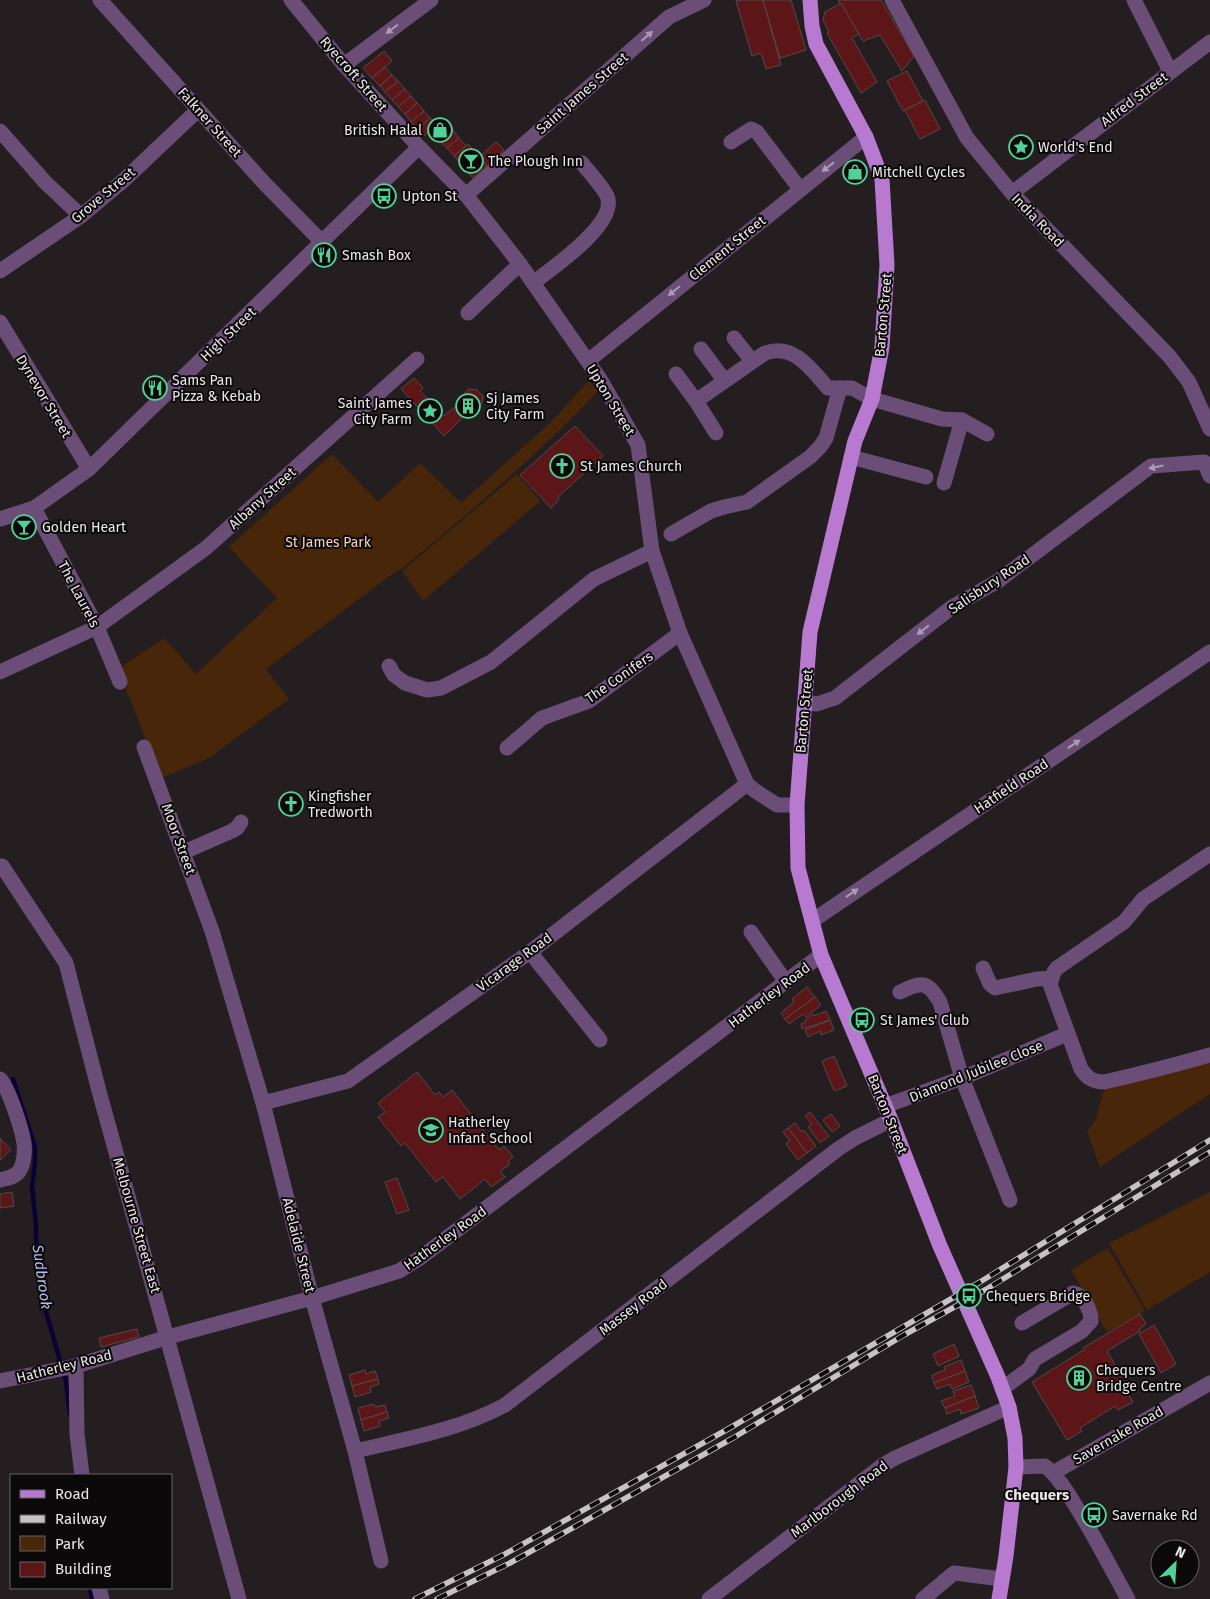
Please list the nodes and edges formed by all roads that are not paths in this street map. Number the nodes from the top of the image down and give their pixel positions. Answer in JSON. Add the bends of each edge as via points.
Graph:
{"nodes":[{"id":1,"x":100,"y":0,"type":"edge"},
{"id":2,"x":291,"y":0,"type":"edge"},
{"id":3,"x":431,"y":0,"type":"edge"},
{"id":4,"x":704,"y":0,"type":"edge"},
{"id":5,"x":810,"y":0,"type":"edge"},
{"id":6,"x":892,"y":0,"type":"edge"},
{"id":7,"x":1134,"y":0,"type":"edge"},
{"id":8,"x":1209,"y":44,"type":"edge"},
{"id":9,"x":344,"y":65,"type":"junction"},
{"id":10,"x":1170,"y":71,"type":"junction"},
{"id":11,"x":198,"y":110,"type":"junction"},
{"id":12,"x":0,"y":131,"type":"edge"},
{"id":13,"x":866,"y":137,"type":"junction"},
{"id":14,"x":731,"y":142,"type":"dead end"},
{"id":15,"x":419,"y":147,"type":"junction"},
{"id":16,"x":582,"y":163,"type":"dead end"},
{"id":17,"x":800,"y":188,"type":"junction"},
{"id":18,"x":1012,"y":193,"type":"junction"},
{"id":19,"x":466,"y":195,"type":"junction"},
{"id":20,"x":81,"y":216,"type":"junction"},
{"id":21,"x":322,"y":242,"type":"junction"},
{"id":22,"x":520,"y":264,"type":"junction"},
{"id":23,"x":0,"y":271,"type":"edge"},
{"id":24,"x":533,"y":283,"type":"junction"},
{"id":25,"x":468,"y":313,"type":"dead end"},
{"id":26,"x":0,"y":322,"type":"edge"},
{"id":27,"x":734,"y":338,"type":"dead end"},
{"id":28,"x":701,"y":348,"type":"dead end"},
{"id":29,"x":418,"y":359,"type":"dead end"},
{"id":30,"x":588,"y":360,"type":"junction"},
{"id":31,"x":752,"y":362,"type":"junction"},
{"id":32,"x":676,"y":374,"type":"dead end"},
{"id":33,"x":724,"y":380,"type":"junction"},
{"id":34,"x":840,"y":388,"type":"junction"},
{"id":35,"x":872,"y":399,"type":"junction"},
{"id":36,"x":696,"y":400,"type":"junction"},
{"id":37,"x":962,"y":420,"type":"junction"},
{"id":38,"x":1209,"y":424,"type":"edge"},
{"id":39,"x":716,"y":433,"type":"dead end"},
{"id":40,"x":987,"y":434,"type":"dead end"},
{"id":41,"x":851,"y":457,"type":"junction"},
{"id":42,"x":89,"y":469,"type":"junction"},
{"id":43,"x":1207,"y":469,"type":"edge"},
{"id":44,"x":926,"y":477,"type":"dead end"},
{"id":45,"x":944,"y":483,"type":"dead end"},
{"id":46,"x":34,"y":508,"type":"junction"},
{"id":47,"x":0,"y":519,"type":"edge"},
{"id":48,"x":671,"y":534,"type":"dead end"},
{"id":49,"x":652,"y":551,"type":"junction"},
{"id":50,"x":97,"y":627,"type":"junction"},
{"id":51,"x":680,"y":633,"type":"junction"},
{"id":52,"x":1210,"y":652,"type":"edge"},
{"id":53,"x":388,"y":666,"type":"dead end"},
{"id":54,"x":0,"y":672,"type":"edge"},
{"id":55,"x":120,"y":682,"type":"dead end"},
{"id":56,"x":804,"y":702,"type":"junction"},
{"id":57,"x":144,"y":747,"type":"dead end"},
{"id":58,"x":507,"y":748,"type":"dead end"},
{"id":59,"x":747,"y":784,"type":"junction"},
{"id":60,"x":797,"y":805,"type":"junction"},
{"id":61,"x":241,"y":822,"type":"dead end"},
{"id":62,"x":184,"y":852,"type":"junction"},
{"id":63,"x":1210,"y":854,"type":"edge"},
{"id":64,"x":2,"y":866,"type":"dead end"},
{"id":65,"x":812,"y":920,"type":"junction"},
{"id":66,"x":212,"y":931,"type":"joint"},
{"id":67,"x":751,"y":932,"type":"dead end"},
{"id":68,"x":530,"y":952,"type":"junction"},
{"id":69,"x":821,"y":955,"type":"junction"},
{"id":70,"x":983,"y":968,"type":"dead end"},
{"id":71,"x":1052,"y":978,"type":"junction"},
{"id":72,"x":786,"y":982,"type":"junction"},
{"id":73,"x":900,"y":992,"type":"dead end"},
{"id":74,"x":1067,"y":1034,"type":"junction"},
{"id":75,"x":600,"y":1040,"type":"dead end"},
{"id":76,"x":1210,"y":1055,"type":"edge"},
{"id":77,"x":962,"y":1078,"type":"junction"},
{"id":78,"x":0,"y":1079,"type":"edge"},
{"id":79,"x":263,"y":1103,"type":"junction"},
{"id":80,"x":884,"y":1106,"type":"junction"},
{"id":81,"x":891,"y":1120,"type":"junction"},
{"id":82,"x":0,"y":1180,"type":"edge"},
{"id":83,"x":1010,"y":1200,"type":"dead end"},
{"id":84,"x":312,"y":1298,"type":"junction"},
{"id":85,"x":1022,"y":1323,"type":"dead end"},
{"id":86,"x":168,"y":1337,"type":"junction"},
{"id":87,"x":75,"y":1366,"type":"junction"},
{"id":88,"x":0,"y":1381,"type":"edge"},
{"id":89,"x":1210,"y":1383,"type":"edge"},
{"id":90,"x":1002,"y":1389,"type":"junction"},
{"id":91,"x":1009,"y":1407,"type":"junction"},
{"id":92,"x":355,"y":1452,"type":"junction"},
{"id":93,"x":1016,"y":1467,"type":"junction"},
{"id":94,"x":1053,"y":1473,"type":"junction"},
{"id":95,"x":82,"y":1474,"type":"edge"},
{"id":96,"x":381,"y":1561,"type":"dead end"},
{"id":97,"x":1002,"y":1580,"type":"junction"},
{"id":98,"x":239,"y":1599,"type":"edge"},
{"id":99,"x":709,"y":1599,"type":"edge"},
{"id":100,"x":923,"y":1599,"type":"edge"},
{"id":101,"x":999,"y":1599,"type":"edge"},
{"id":102,"x":1128,"y":1599,"type":"edge"}],
"edges":[{"from":1,"to":11,"type":"street","name":"Falkner Street"},
{"from":2,"to":9,"type":"street","name":"Ryecroft Street"},
{"from":3,"to":9,"type":"street","one_way":true},
{"from":19,"to":4,"type":"street","name":"Saint James Street","one_way":true,"via":[[669,17]]},
{"from":5,"to":13,"type":"main road","name":"Barton Street","via":[[816,44]]},
{"from":6,"to":18,"type":"street","name":"India Road","via":[[967,138]]},
{"from":7,"to":10,"type":"street"},
{"from":8,"to":10,"type":"street","name":"Alfred Street"},
{"from":9,"to":15,"type":"street","name":"Ryecroft Street"},
{"from":10,"to":18,"type":"street","name":"Alfred Street"},
{"from":11,"to":20,"type":"street","name":"Grove Street"},
{"from":11,"to":21,"type":"street","name":"Falkner Street"},
{"from":12,"to":20,"type":"street","via":[[45,182]]},
{"from":13,"to":17,"type":"street","name":"Clement Street","one_way":true},
{"from":13,"to":35,"type":"main road","name":"Barton Street","via":[[882,179],[887,265],[882,347]]},
{"from":14,"to":17,"type":"street","via":[[750,129],[757,132]]},
{"from":15,"to":19,"type":"street","name":"Upton Street"},
{"from":15,"to":21,"type":"street","name":"High Street"},
{"from":16,"to":24,"type":"street","via":[[607,196],[606,214],[583,243]]},
{"from":17,"to":30,"type":"street","name":"Clement Street","one_way":true},
{"from":18,"to":38,"type":"street","name":"India Road","via":[[1170,357],[1189,382]]},
{"from":19,"to":22,"type":"street","name":"Upton Street"},
{"from":20,"to":23,"type":"street","name":"Grove Street"},
{"from":21,"to":42,"type":"street","name":"High Street"},
{"from":22,"to":24,"type":"street","name":"Upton Street"},
{"from":22,"to":25,"type":"street"},
{"from":24,"to":30,"type":"street","name":"Upton Street"},
{"from":26,"to":42,"type":"street","name":"Dynevor Street"},
{"from":27,"to":31,"type":"street"},
{"from":28,"to":33,"type":"street"},
{"from":29,"to":50,"type":"street","name":"Albany Street","via":[[206,548]]},
{"from":30,"to":49,"type":"street","name":"Upton Street","via":[[638,445]]},
{"from":31,"to":33,"type":"street"},
{"from":31,"to":34,"type":"street","via":[[765,353],[782,351],[803,361],[828,388]]},
{"from":32,"to":36,"type":"street"},
{"from":33,"to":36,"type":"street"},
{"from":34,"to":35,"type":"street","via":[[852,388]]},
{"from":34,"to":48,"type":"street","via":[[826,438],[810,457],[748,502],[711,511]]},
{"from":35,"to":37,"type":"street","via":[[942,419]]},
{"from":35,"to":41,"type":"main road","name":"Barton Street"},
{"from":36,"to":39,"type":"street"},
{"from":37,"to":40,"type":"street"},
{"from":37,"to":45,"type":"street"},
{"from":41,"to":44,"type":"street"},
{"from":41,"to":56,"type":"main road","name":"Barton Street","via":[[810,632]]},
{"from":42,"to":46,"type":"street","name":"High Street"},
{"from":43,"to":56,"type":"street","name":"Salisbury Road","one_way":true,"via":[[1151,466],[998,581],[952,607],[835,698],[817,704]]},
{"from":46,"to":47,"type":"street","name":"High Street"},
{"from":46,"to":50,"type":"street","name":"The Laurels"},
{"from":49,"to":51,"type":"street","name":"Upton Street"},
{"from":49,"to":53,"type":"street","via":[[594,580],[491,662],[441,688],[427,690],[405,683]]},
{"from":50,"to":54,"type":"street","name":"Albany Street"},
{"from":50,"to":55,"type":"street","name":"The Laurels"},
{"from":51,"to":58,"type":"street","name":"The Conifers","via":[[590,701],[542,718]]},
{"from":51,"to":59,"type":"street","name":"Upton Street"},
{"from":65,"to":52,"type":"street","name":"Hatfield Road","one_way":true},
{"from":56,"to":60,"type":"main road","name":"Barton Street"},
{"from":57,"to":62,"type":"street","name":"Moor Street"},
{"from":59,"to":60,"type":"street","via":[[777,805]]},
{"from":59,"to":68,"type":"street","name":"Vicarage Road"},
{"from":60,"to":65,"type":"main road","name":"Barton Street","via":[[798,868]]},
{"from":61,"to":62,"type":"street","via":[[232,831]]},
{"from":62,"to":66,"type":"street","name":"Moor Street"},
{"from":63,"to":71,"type":"street","via":[[1144,899],[1124,922],[1057,968]]},
{"from":64,"to":86,"type":"street","name":"Melbourne Street East","via":[[66,963]]},
{"from":65,"to":69,"type":"main road","name":"Barton Street"},
{"from":66,"to":79,"type":"street","name":"Adelaide Street"},
{"from":67,"to":72,"type":"street"},
{"from":68,"to":75,"type":"street"},
{"from":68,"to":79,"type":"street","name":"Vicarage Road","via":[[348,1081]]},
{"from":69,"to":72,"type":"street","name":"Hatherley Road"},
{"from":69,"to":80,"type":"main road","name":"Barton Street"},
{"from":70,"to":71,"type":"street","via":[[995,988]]},
{"from":71,"to":74,"type":"street","via":[[1050,984]]},
{"from":72,"to":84,"type":"street","name":"Hatherley Road","via":[[420,1258],[398,1271]]},
{"from":73,"to":77,"type":"street","via":[[917,984],[923,984],[934,992],[940,1002]]},
{"from":74,"to":76,"type":"street","via":[[1081,1069],[1088,1078],[1097,1082],[1160,1070]]},
{"from":74,"to":77,"type":"street","name":"Diamond Jubilee Close"},
{"from":77,"to":80,"type":"street","name":"Diamond Jubilee Close"},
{"from":77,"to":83,"type":"street"},
{"from":78,"to":82,"type":"street","via":[[8,1089],[24,1143],[24,1154],[20,1171],[13,1177]]},
{"from":79,"to":84,"type":"street","name":"Adelaide Street"},
{"from":80,"to":81,"type":"main road","name":"Barton Street"},
{"from":81,"to":90,"type":"main road","name":"Barton Street","via":[[940,1246]]},
{"from":81,"to":92,"type":"street","name":"Massey Road","via":[[838,1149],[505,1405],[464,1424]]},
{"from":84,"to":86,"type":"street","name":"Hatherley Road"},
{"from":84,"to":92,"type":"street","name":"Adelaide Street"},
{"from":85,"to":90,"type":"street","via":[[1073,1293],[1078,1294],[1091,1314],[1091,1321],[1082,1332],[1035,1359],[1029,1369]]},
{"from":86,"to":87,"type":"street","name":"Hatherley Road"},
{"from":86,"to":98,"type":"street","name":"Melbourne Street East"},
{"from":87,"to":88,"type":"street","name":"Hatherley Road"},
{"from":87,"to":95,"type":"street"},
{"from":89,"to":94,"type":"street","name":"Savernake Road"},
{"from":90,"to":91,"type":"main road","name":"Barton Street"},
{"from":91,"to":93,"type":"main road","name":"Barton Street"},
{"from":91,"to":99,"type":"street","name":"Marlborough Road","via":[[883,1465]]},
{"from":92,"to":96,"type":"street","name":"Adelaide Street"},
{"from":93,"to":94,"type":"street","via":[[1045,1466]]},
{"from":93,"to":97,"type":"main road","name":"Barton Street"},
{"from":94,"to":102,"type":"street","via":[[1086,1523]]},
{"from":97,"to":100,"type":"street","via":[[954,1573]]},
{"from":97,"to":101,"type":"main road","name":"Barton Street"}]}
